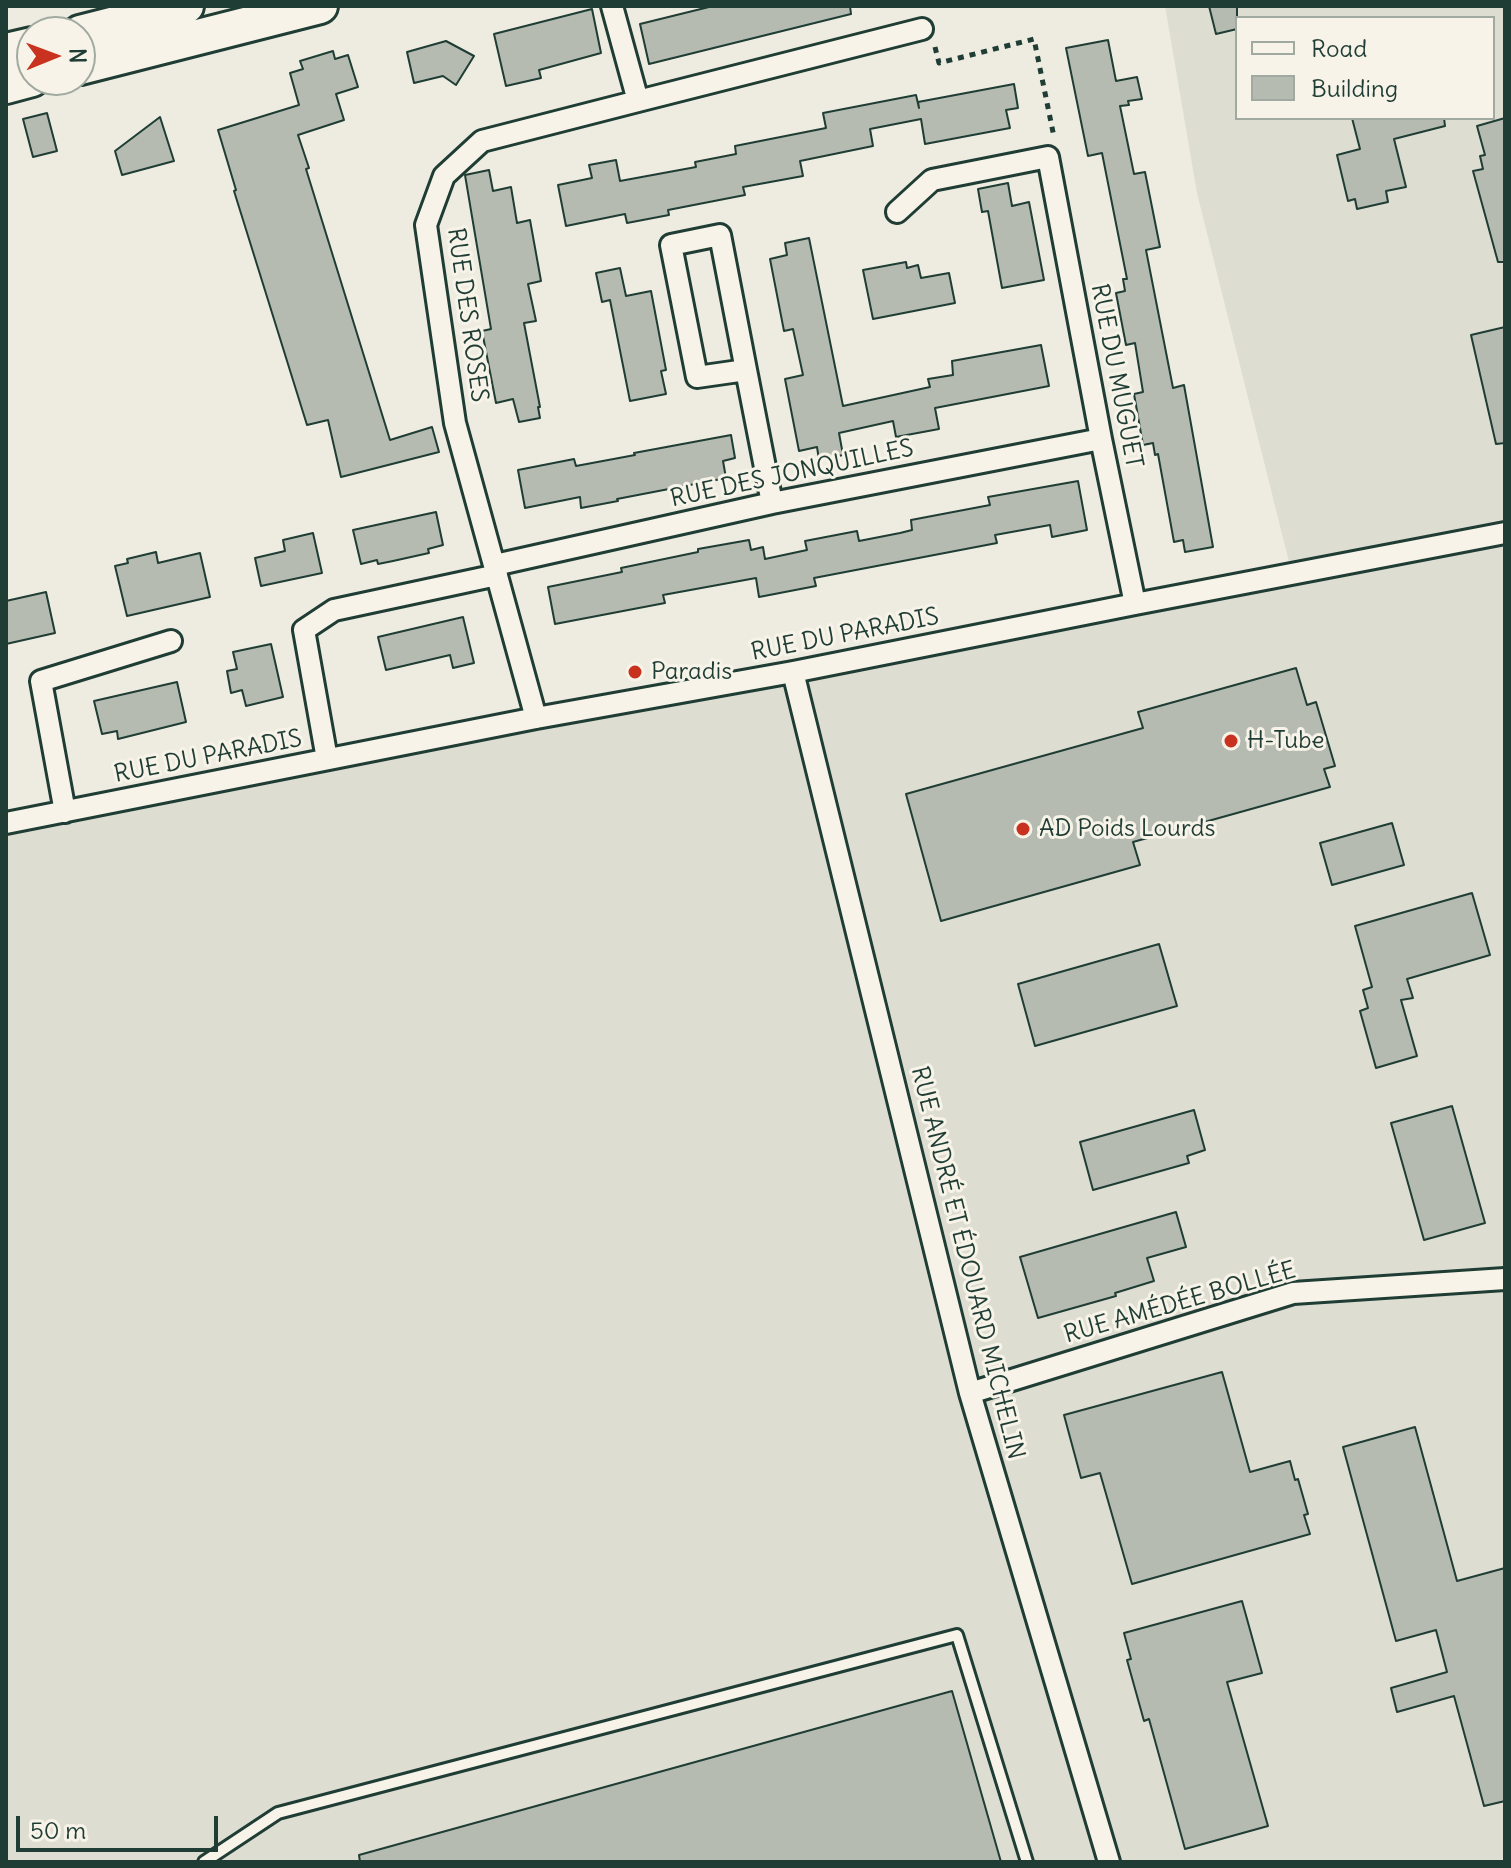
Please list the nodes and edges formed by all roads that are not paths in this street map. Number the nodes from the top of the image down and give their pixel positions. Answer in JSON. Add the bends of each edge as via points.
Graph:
{"nodes":[{"id":1,"x":186,"y":6,"type":"edge"},
{"id":2,"x":320,"y":6,"type":"edge"},
{"id":3,"x":612,"y":6,"type":"edge"},
{"id":4,"x":96,"y":29,"type":"edge"},
{"id":5,"x":927,"y":32,"type":"road end"},
{"id":6,"x":96,"y":63,"type":"edge"},
{"id":7,"x":638,"y":101,"type":"junction"},
{"id":8,"x":897,"y":212,"type":"dead end"},
{"id":9,"x":746,"y":370,"type":"junction"},
{"id":10,"x":1101,"y":439,"type":"junction"},
{"id":11,"x":772,"y":503,"type":"junction"},
{"id":12,"x":1505,"y":533,"type":"edge"},
{"id":13,"x":496,"y":570,"type":"junction"},
{"id":14,"x":1135,"y":604,"type":"junction"},
{"id":15,"x":171,"y":641,"type":"dead end"},
{"id":16,"x":793,"y":672,"type":"junction"},
{"id":17,"x":536,"y":718,"type":"junction"},
{"id":18,"x":327,"y":759,"type":"junction"},
{"id":19,"x":65,"y":812,"type":"junction"},
{"id":20,"x":6,"y":823,"type":"edge"},
{"id":21,"x":1505,"y":1279,"type":"edge"},
{"id":22,"x":970,"y":1393,"type":"junction"},
{"id":23,"x":204,"y":1862,"type":"edge"},
{"id":24,"x":1027,"y":1862,"type":"edge"},
{"id":25,"x":1109,"y":1862,"type":"edge"}],
"edges":[{"from":1,"to":4,"type":"main road"},
{"from":2,"to":6,"type":"main road"},
{"from":3,"to":7,"type":"street"},
{"from":5,"to":7,"type":"street","name":"RUE DES ROSES"},
{"from":7,"to":13,"type":"street","name":"RUE DES ROSES","via":[[482,141],[444,176],[426,225],[455,423]]},
{"from":8,"to":10,"type":"street","name":"RUE DU MUGUET","via":[[932,180],[1048,157]]},
{"from":9,"to":9,"type":"street","via":[[720,235],[671,245],[697,377]]},
{"from":9,"to":11,"type":"street"},
{"from":10,"to":11,"type":"street","name":"RUE DES JONQUILLES"},
{"from":10,"to":14,"type":"street","name":"RUE DU MUGUET"},
{"from":11,"to":13,"type":"street","name":"RUE DES JONQUILLES"},
{"from":12,"to":14,"type":"street","name":"RUE DU PARADIS"},
{"from":13,"to":17,"type":"street","name":"RUE DES ROSES"},
{"from":13,"to":18,"type":"street","name":"RUE DES JONQUILLES","via":[[334,610],[304,630]]},
{"from":14,"to":16,"type":"street","name":"RUE DU PARADIS"},
{"from":15,"to":19,"type":"street","via":[[41,681]]},
{"from":16,"to":17,"type":"street","name":"RUE DU PARADIS"},
{"from":16,"to":22,"type":"street","name":"RUE ANDRÉ ET ÉDOUARD MICHELIN"},
{"from":17,"to":18,"type":"street","name":"RUE DU PARADIS"},
{"from":18,"to":19,"type":"street","name":"RUE DU PARADIS"},
{"from":19,"to":20,"type":"street","name":"RUE DU PARADIS"},
{"from":21,"to":22,"type":"street","name":"RUE AMÉDÉE BOLLÉE","via":[[1293,1293]]},
{"from":22,"to":25,"type":"street","name":"RUE ANDRÉ ET ÉDOUARD MICHELIN"},
{"from":23,"to":24,"type":"lane","via":[[278,1813],[957,1635]]}]}
